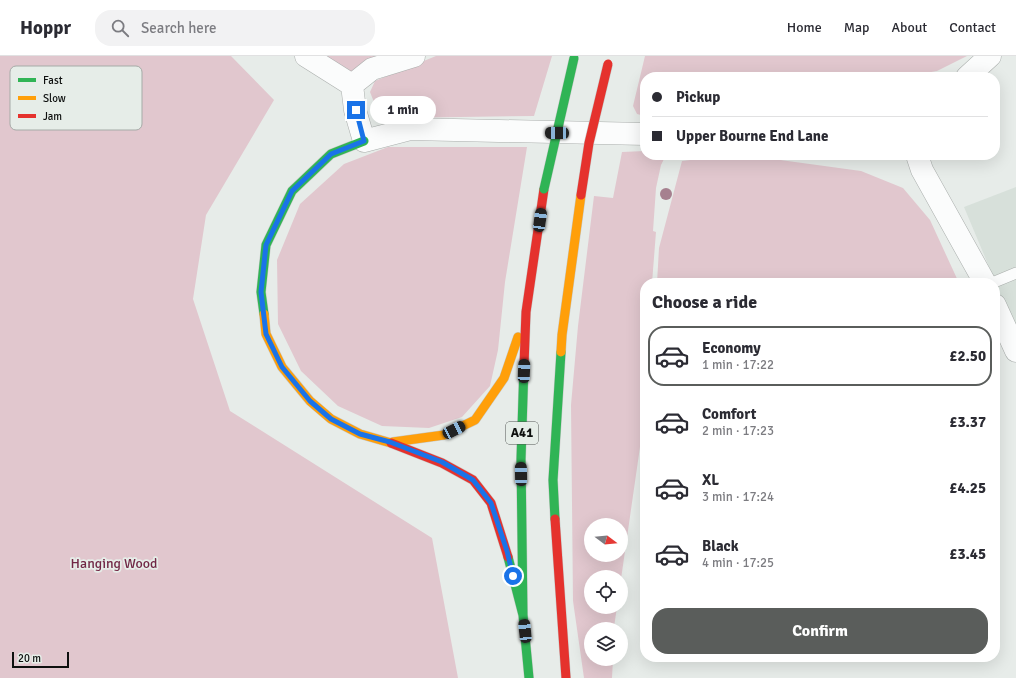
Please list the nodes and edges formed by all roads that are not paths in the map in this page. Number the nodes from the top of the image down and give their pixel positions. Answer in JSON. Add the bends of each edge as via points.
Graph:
{"nodes":[{"id":1,"x":306,"y":56,"type":"edge"},
{"id":2,"x":414,"y":56,"type":"edge"},
{"id":3,"x":990,"y":56,"type":"edge"},
{"id":4,"x":574,"y":57,"type":"edge"},
{"id":5,"x":609,"y":60,"type":"edge"},
{"id":6,"x":972,"y":72,"type":"edge"},
{"id":7,"x":352,"y":85,"type":"junction"},
{"id":8,"x":640,"y":134,"type":"edge"},
{"id":9,"x":364,"y":141,"type":"junction"},
{"id":10,"x":919,"y":160,"type":"edge"},
{"id":11,"x":1016,"y":273,"type":"edge"},
{"id":12,"x":982,"y":278,"type":"edge"},
{"id":13,"x":1000,"y":280,"type":"edge"},
{"id":14,"x":526,"y":312,"type":"junction"},
{"id":15,"x":1000,"y":316,"type":"edge"},
{"id":16,"x":1016,"y":351,"type":"edge"},
{"id":17,"x":390,"y":442,"type":"junction"},
{"id":18,"x":523,"y":615,"type":"junction"},
{"id":19,"x":529,"y":678,"type":"edge"},
{"id":20,"x":566,"y":678,"type":"edge"}],
"edges":[{"from":1,"to":7,"type":"street"},
{"from":2,"to":7,"type":"street","via":[[372,70]]},
{"from":3,"to":6,"type":"street"},
{"from":4,"to":14,"type":"highway","number":"A41","bridge":true,"via":[[544,189]]},
{"from":5,"to":20,"type":"highway","number":"A41","bridge":true,"via":[[589,143],[562,335],[553,480]]},
{"from":7,"to":9,"type":"street"},
{"from":8,"to":9,"type":"street","via":[[410,129]]},
{"from":9,"to":17,"type":"highway","via":[[331,154],[292,191],[266,245],[261,292],[266,334],[282,367],[310,401],[331,419],[360,434]]},
{"from":10,"to":12,"type":"street"},
{"from":11,"to":13,"type":"lane"},
{"from":14,"to":17,"type":"highway","via":[[504,378],[475,420],[444,435]]},
{"from":14,"to":18,"type":"highway","number":"A41","via":[[521,459]]},
{"from":15,"to":16,"type":"street"},
{"from":17,"to":18,"type":"highway","via":[[442,462],[473,480],[491,503],[507,551]]},
{"from":18,"to":19,"type":"highway","number":"A41"}]}
